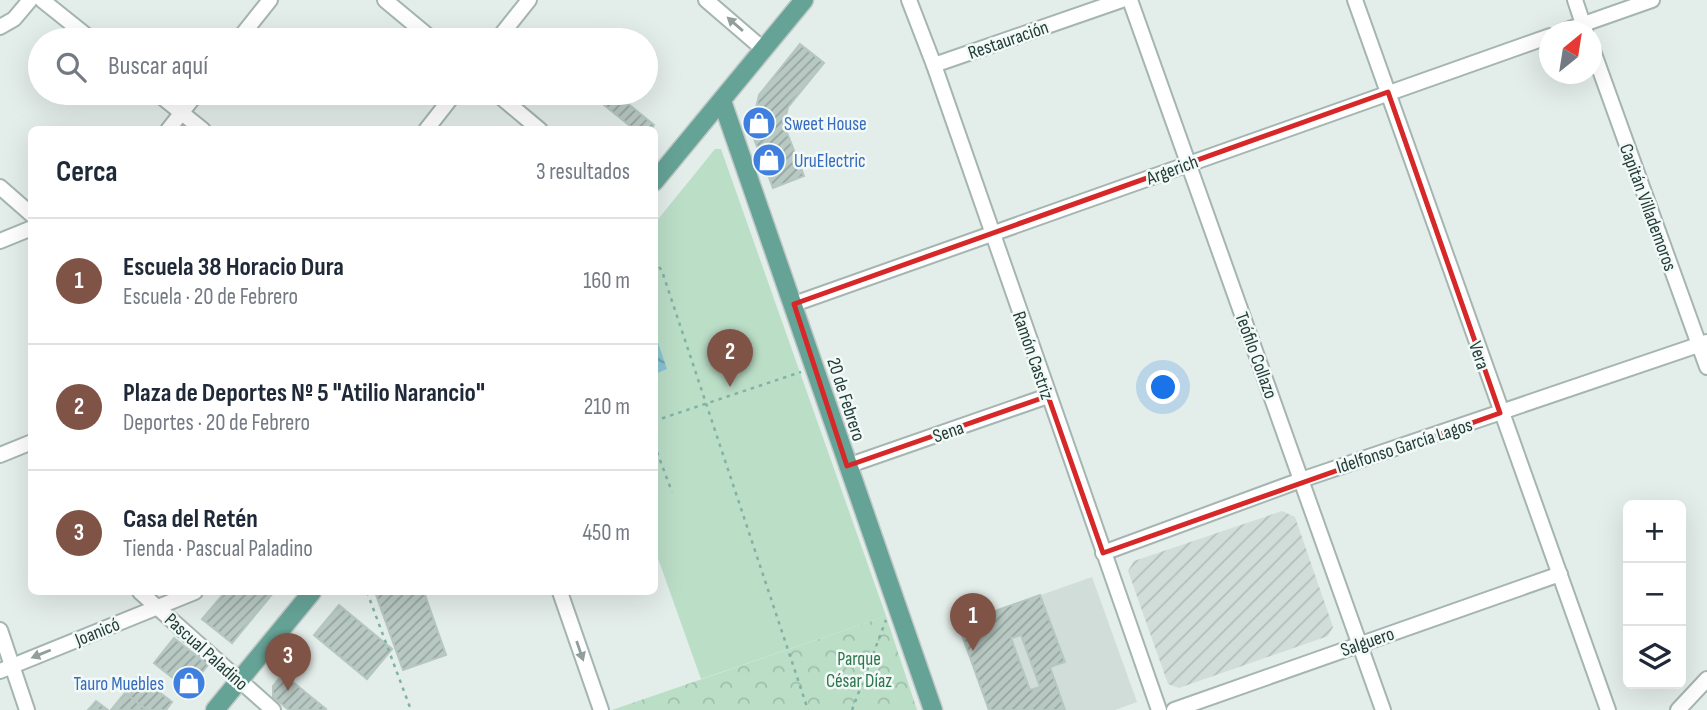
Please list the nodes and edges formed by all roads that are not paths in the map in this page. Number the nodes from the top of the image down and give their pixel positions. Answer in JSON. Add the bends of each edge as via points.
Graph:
{"nodes":[{"id":1,"x":30,"y":0,"type":"edge"},
{"id":2,"x":42,"y":0,"type":"edge"},
{"id":3,"x":270,"y":0,"type":"edge"},
{"id":4,"x":384,"y":0,"type":"edge"},
{"id":5,"x":529,"y":0,"type":"edge"},
{"id":6,"x":706,"y":0,"type":"edge"},
{"id":7,"x":804,"y":0,"type":"edge"},
{"id":8,"x":909,"y":0,"type":"edge"},
{"id":9,"x":1122,"y":0,"type":"edge"},
{"id":10,"x":1130,"y":0,"type":"edge"},
{"id":11,"x":1355,"y":0,"type":"edge"},
{"id":12,"x":1574,"y":0,"type":"edge"},
{"id":13,"x":1652,"y":0,"type":"edge"},
{"id":14,"x":1582,"y":21,"type":"edge"},
{"id":15,"x":1601,"y":21,"type":"edge"},
{"id":16,"x":0,"y":27,"type":"edge"},
{"id":17,"x":77,"y":28,"type":"edge"},
{"id":18,"x":248,"y":28,"type":"edge"},
{"id":19,"x":418,"y":28,"type":"edge"},
{"id":20,"x":507,"y":28,"type":"edge"},
{"id":21,"x":1539,"y":39,"type":"edge"},
{"id":22,"x":763,"y":49,"type":"junction"},
{"id":23,"x":934,"y":65,"type":"junction"},
{"id":24,"x":1602,"y":77,"type":"edge"},
{"id":25,"x":1388,"y":92,"type":"junction"},
{"id":26,"x":722,"y":101,"type":"junction"},
{"id":27,"x":171,"y":105,"type":"edge"},
{"id":28,"x":187,"y":105,"type":"edge"},
{"id":29,"x":446,"y":105,"type":"edge"},
{"id":30,"x":510,"y":105,"type":"edge"},
{"id":31,"x":181,"y":113,"type":"junction"},
{"id":32,"x":170,"y":126,"type":"edge"},
{"id":33,"x":198,"y":126,"type":"edge"},
{"id":34,"x":429,"y":126,"type":"edge"},
{"id":35,"x":535,"y":126,"type":"edge"},
{"id":36,"x":1189,"y":163,"type":"junction"},
{"id":37,"x":658,"y":177,"type":"edge"},
{"id":38,"x":0,"y":187,"type":"edge"},
{"id":39,"x":28,"y":212,"type":"edge"},
{"id":40,"x":28,"y":230,"type":"edge"},
{"id":41,"x":991,"y":233,"type":"junction"},
{"id":42,"x":0,"y":241,"type":"edge"},
{"id":43,"x":794,"y":304,"type":"junction"},
{"id":44,"x":1703,"y":343,"type":"edge"},
{"id":45,"x":1707,"y":367,"type":"edge"},
{"id":46,"x":1048,"y":396,"type":"junction"},
{"id":47,"x":1500,"y":414,"type":"junction"},
{"id":48,"x":28,"y":444,"type":"edge"},
{"id":49,"x":0,"y":455,"type":"edge"},
{"id":50,"x":847,"y":466,"type":"junction"},
{"id":51,"x":1301,"y":480,"type":"junction"},
{"id":52,"x":1103,"y":553,"type":"junction"},
{"id":53,"x":1560,"y":574,"type":"junction"},
{"id":54,"x":143,"y":595,"type":"edge"},
{"id":55,"x":187,"y":595,"type":"edge"},
{"id":56,"x":310,"y":595,"type":"edge"},
{"id":57,"x":561,"y":595,"type":"edge"},
{"id":58,"x":157,"y":607,"type":"junction"},
{"id":59,"x":0,"y":630,"type":"edge"},
{"id":60,"x":1359,"y":644,"type":"junction"},
{"id":61,"x":6,"y":669,"type":"edge"},
{"id":62,"x":1707,"y":679,"type":"edge"},
{"id":63,"x":239,"y":681,"type":"junction"},
{"id":64,"x":27,"y":710,"type":"edge"},
{"id":65,"x":215,"y":710,"type":"edge"},
{"id":66,"x":273,"y":710,"type":"edge"},
{"id":67,"x":601,"y":710,"type":"edge"},
{"id":68,"x":933,"y":710,"type":"edge"},
{"id":69,"x":1159,"y":710,"type":"edge"},
{"id":70,"x":1174,"y":710,"type":"edge"},
{"id":71,"x":1383,"y":710,"type":"edge"},
{"id":72,"x":1608,"y":710,"type":"edge"},
{"id":73,"x":1678,"y":710,"type":"edge"}],
"edges":[{"from":1,"to":16,"type":"street","via":[[15,19]]},
{"from":2,"to":17,"type":"street"},
{"from":3,"to":18,"type":"street"},
{"from":4,"to":19,"type":"street"},
{"from":5,"to":20,"type":"street"},
{"from":22,"to":6,"type":"street","one_way":true},
{"from":7,"to":22,"type":"main road"},
{"from":8,"to":23,"type":"street","name":"Ramón Castriz"},
{"from":9,"to":23,"type":"street","name":"Restauración"},
{"from":10,"to":36,"type":"street","name":"Teófilo Collazo"},
{"from":11,"to":25,"type":"street","name":"Vera"},
{"from":12,"to":14,"type":"street"},
{"from":13,"to":15,"type":"street"},
{"from":21,"to":25,"type":"street","name":"Argerich"},
{"from":22,"to":26,"type":"main road"},
{"from":23,"to":41,"type":"street","name":"Ramón Castriz"},
{"from":24,"to":44,"type":"street","name":"Capitán Villademoros"},
{"from":25,"to":36,"type":"street","name":"Argerich"},
{"from":25,"to":47,"type":"street","name":"Vera"},
{"from":26,"to":37,"type":"main road"},
{"from":26,"to":43,"type":"main road","name":"20 de Febrero"},
{"from":27,"to":31,"type":"street"},
{"from":28,"to":31,"type":"street"},
{"from":29,"to":34,"type":"street"},
{"from":30,"to":35,"type":"street"},
{"from":31,"to":32,"type":"street"},
{"from":31,"to":33,"type":"street"},
{"from":36,"to":41,"type":"street","name":"Argerich"},
{"from":36,"to":51,"type":"street","name":"Teófilo Collazo"},
{"from":38,"to":39,"type":"street"},
{"from":40,"to":42,"type":"street"},
{"from":41,"to":43,"type":"street","name":"Argerich"},
{"from":41,"to":46,"type":"street","name":"Ramón Castriz"},
{"from":43,"to":50,"type":"main road","name":"20 de Febrero"},
{"from":44,"to":45,"type":"street","name":"Capitán Villademoros"},
{"from":44,"to":47,"type":"street","name":"Idelfonso García Lagos"},
{"from":46,"to":50,"type":"street","name":"Sena"},
{"from":46,"to":52,"type":"street","name":"Ramón Castriz"},
{"from":47,"to":51,"type":"street","name":"Idelfonso García Lagos"},
{"from":47,"to":53,"type":"street","name":"Vera"},
{"from":48,"to":49,"type":"street"},
{"from":50,"to":68,"type":"main road","name":"20 de Febrero"},
{"from":51,"to":52,"type":"street","name":"Idelfonso García Lagos"},
{"from":51,"to":60,"type":"street","name":"Teófilo Collazo"},
{"from":52,"to":69,"type":"street","name":"Ramón Castriz"},
{"from":53,"to":60,"type":"street","name":"Salguero"},
{"from":53,"to":72,"type":"street","name":"Vera"},
{"from":54,"to":58,"type":"street","name":"Pascual Paladino"},
{"from":55,"to":58,"type":"street","name":"Joanicó"},
{"from":56,"to":63,"type":"main road"},
{"from":57,"to":67,"type":"street","one_way":true},
{"from":58,"to":61,"type":"street","name":"Joanicó","one_way":true},
{"from":58,"to":63,"type":"street","name":"Pascual Paladino"},
{"from":59,"to":61,"type":"street"},
{"from":60,"to":70,"type":"street","name":"Salguero"},
{"from":60,"to":71,"type":"street","name":"Teófilo Collazo"},
{"from":61,"to":64,"type":"street"},
{"from":62,"to":73,"type":"street"},
{"from":63,"to":65,"type":"main road"},
{"from":63,"to":66,"type":"street","name":"Pascual Paladino"}]}
